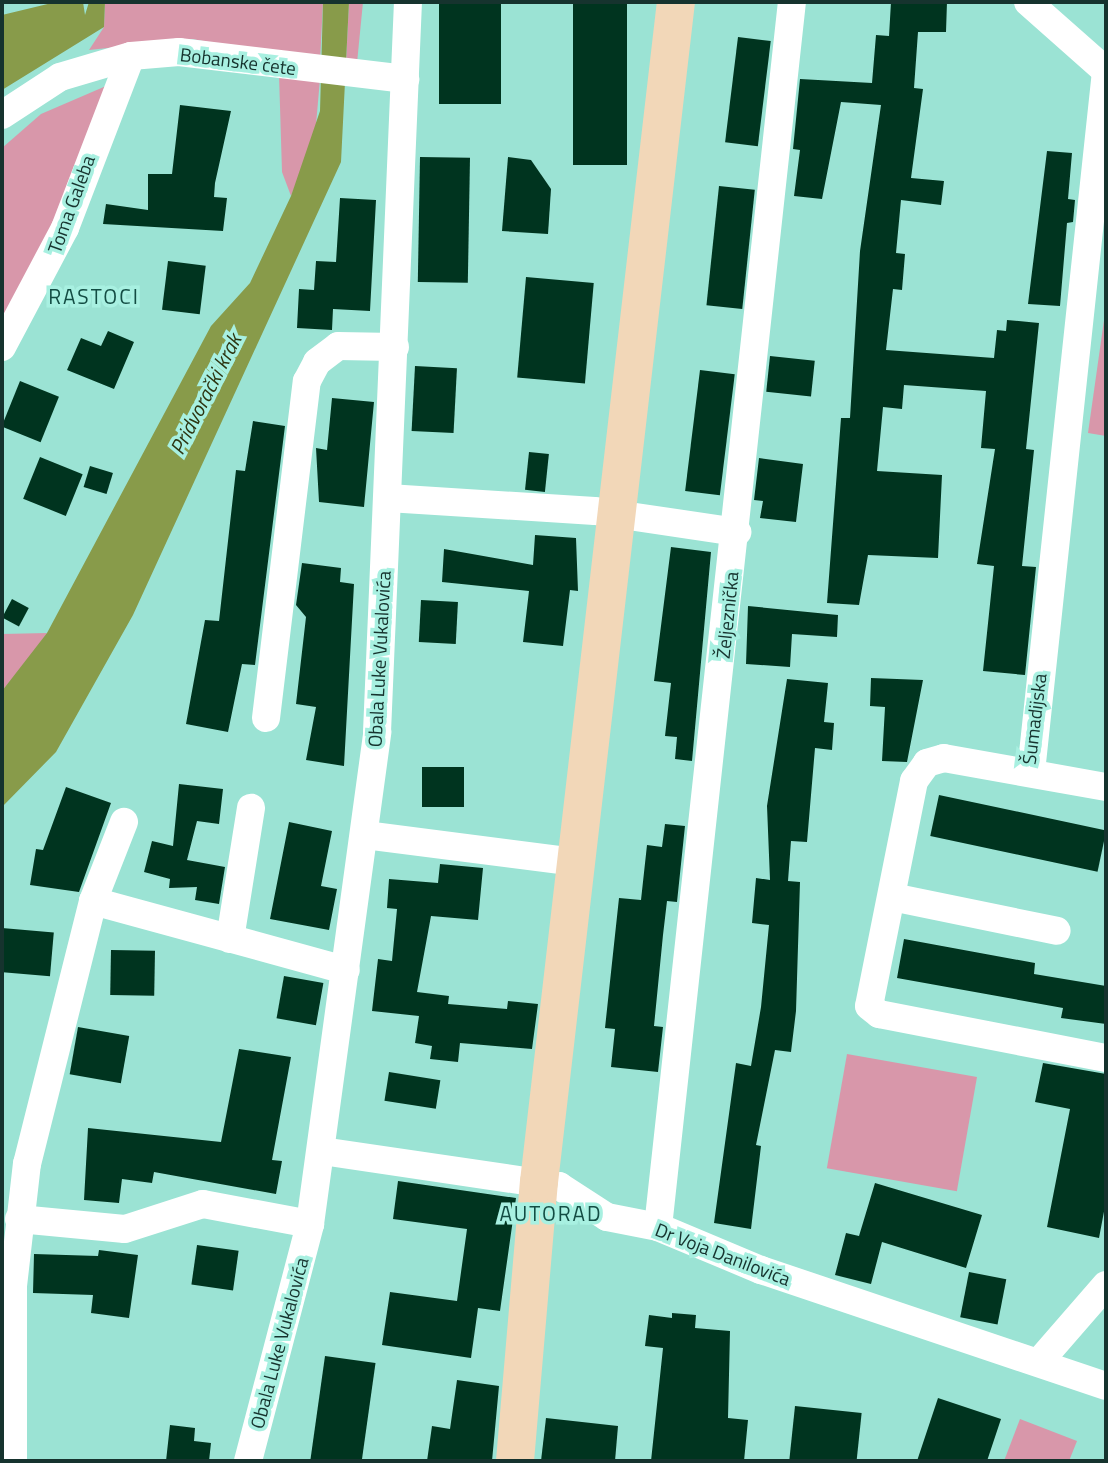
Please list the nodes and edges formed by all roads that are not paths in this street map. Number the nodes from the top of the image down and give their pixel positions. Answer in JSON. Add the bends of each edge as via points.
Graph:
{"nodes":[{"id":1,"x":408,"y":2,"type":"edge"},
{"id":2,"x":676,"y":2,"type":"edge"},
{"id":3,"x":792,"y":2,"type":"edge"},
{"id":4,"x":1028,"y":2,"type":"edge"},
{"id":5,"x":131,"y":55,"type":"junction"},
{"id":6,"x":1106,"y":71,"type":"edge"},
{"id":7,"x":405,"y":79,"type":"junction"},
{"id":8,"x":2,"y":115,"type":"edge"},
{"id":9,"x":2,"y":347,"type":"edge"},
{"id":10,"x":395,"y":347,"type":"junction"},
{"id":11,"x":388,"y":498,"type":"junction"},
{"id":12,"x":617,"y":514,"type":"junction"},
{"id":13,"x":737,"y":533,"type":"junction"},
{"id":14,"x":266,"y":718,"type":"dead end"},
{"id":15,"x":1031,"y":772,"type":"junction"},
{"id":16,"x":1106,"y":787,"type":"edge"},
{"id":17,"x":251,"y":808,"type":"dead end"},
{"id":18,"x":124,"y":822,"type":"dead end"},
{"id":19,"x":365,"y":835,"type":"junction"},
{"id":20,"x":576,"y":862,"type":"junction"},
{"id":21,"x":892,"y":897,"type":"junction"},
{"id":22,"x":93,"y":901,"type":"junction"},
{"id":23,"x":1057,"y":931,"type":"dead end"},
{"id":24,"x":230,"y":939,"type":"junction"},
{"id":25,"x":346,"y":970,"type":"junction"},
{"id":26,"x":1106,"y":1058,"type":"edge"},
{"id":27,"x":322,"y":1151,"type":"junction"},
{"id":28,"x":539,"y":1182,"type":"junction"},
{"id":29,"x":19,"y":1219,"type":"junction"},
{"id":30,"x":310,"y":1224,"type":"junction"},
{"id":31,"x":658,"y":1227,"type":"junction"},
{"id":32,"x":1106,"y":1285,"type":"edge"},
{"id":33,"x":1039,"y":1362,"type":"junction"},
{"id":34,"x":1106,"y":1386,"type":"edge"},
{"id":35,"x":13,"y":1461,"type":"edge"},
{"id":36,"x":248,"y":1461,"type":"edge"},
{"id":37,"x":515,"y":1461,"type":"edge"}],
"edges":[{"from":1,"to":7,"type":"street","name":"Obala Luke Vukalovića"},
{"from":2,"to":12,"type":"street"},
{"from":3,"to":13,"type":"street","name":"Željeznička"},
{"from":4,"to":6,"type":"street"},
{"from":5,"to":7,"type":"street","name":"Bobanske čete","via":[[218,55]]},
{"from":5,"to":8,"type":"street","name":"Bobanske čete","via":[[60,77]]},
{"from":5,"to":9,"type":"street","name":"Toma Galeba","via":[[65,228]]},
{"from":6,"to":15,"type":"street","name":"Šumadijska"},
{"from":7,"to":10,"type":"street","name":"Obala Luke Vukalovića"},
{"from":10,"to":11,"type":"street","name":"Obala Luke Vukalovića"},
{"from":10,"to":14,"type":"street","via":[[338,346],[317,362],[307,382]]},
{"from":11,"to":12,"type":"street"},
{"from":11,"to":19,"type":"street","name":"Obala Luke Vukalovića","via":[[377,732]]},
{"from":12,"to":13,"type":"street"},
{"from":12,"to":20,"type":"street"},
{"from":13,"to":31,"type":"street","name":"Željeznička"},
{"from":15,"to":16,"type":"street"},
{"from":15,"to":21,"type":"street","name":"Šumadijska","via":[[944,758],[926,763],[914,781]]},
{"from":17,"to":24,"type":"street"},
{"from":18,"to":22,"type":"street"},
{"from":19,"to":20,"type":"street"},
{"from":19,"to":25,"type":"street","name":"Obala Luke Vukalovića"},
{"from":20,"to":28,"type":"street"},
{"from":21,"to":23,"type":"street"},
{"from":21,"to":26,"type":"street","name":"Šumadijska","via":[[873,1012]]},
{"from":22,"to":24,"type":"street"},
{"from":22,"to":29,"type":"street","via":[[36,1108]]},
{"from":24,"to":25,"type":"street"},
{"from":25,"to":27,"type":"street","name":"Obala Luke Vukalovića"},
{"from":27,"to":28,"type":"street","name":"Dr Voja Danilovića"},
{"from":27,"to":30,"type":"street","name":"Obala Luke Vukalovića"},
{"from":28,"to":31,"type":"street","name":"Dr Voja Danilovića","via":[[559,1186],[607,1217]]},
{"from":28,"to":37,"type":"street"},
{"from":29,"to":30,"type":"street","via":[[125,1229],[203,1204]]},
{"from":29,"to":35,"type":"street","via":[[11,1354]]},
{"from":30,"to":36,"type":"street","name":"Obala Luke Vukalovića"},
{"from":31,"to":33,"type":"street","name":"Dr Voja Danilovića","via":[[761,1270]]},
{"from":32,"to":33,"type":"street"},
{"from":33,"to":34,"type":"street","name":"Dr Voja Danilovića"}]}
